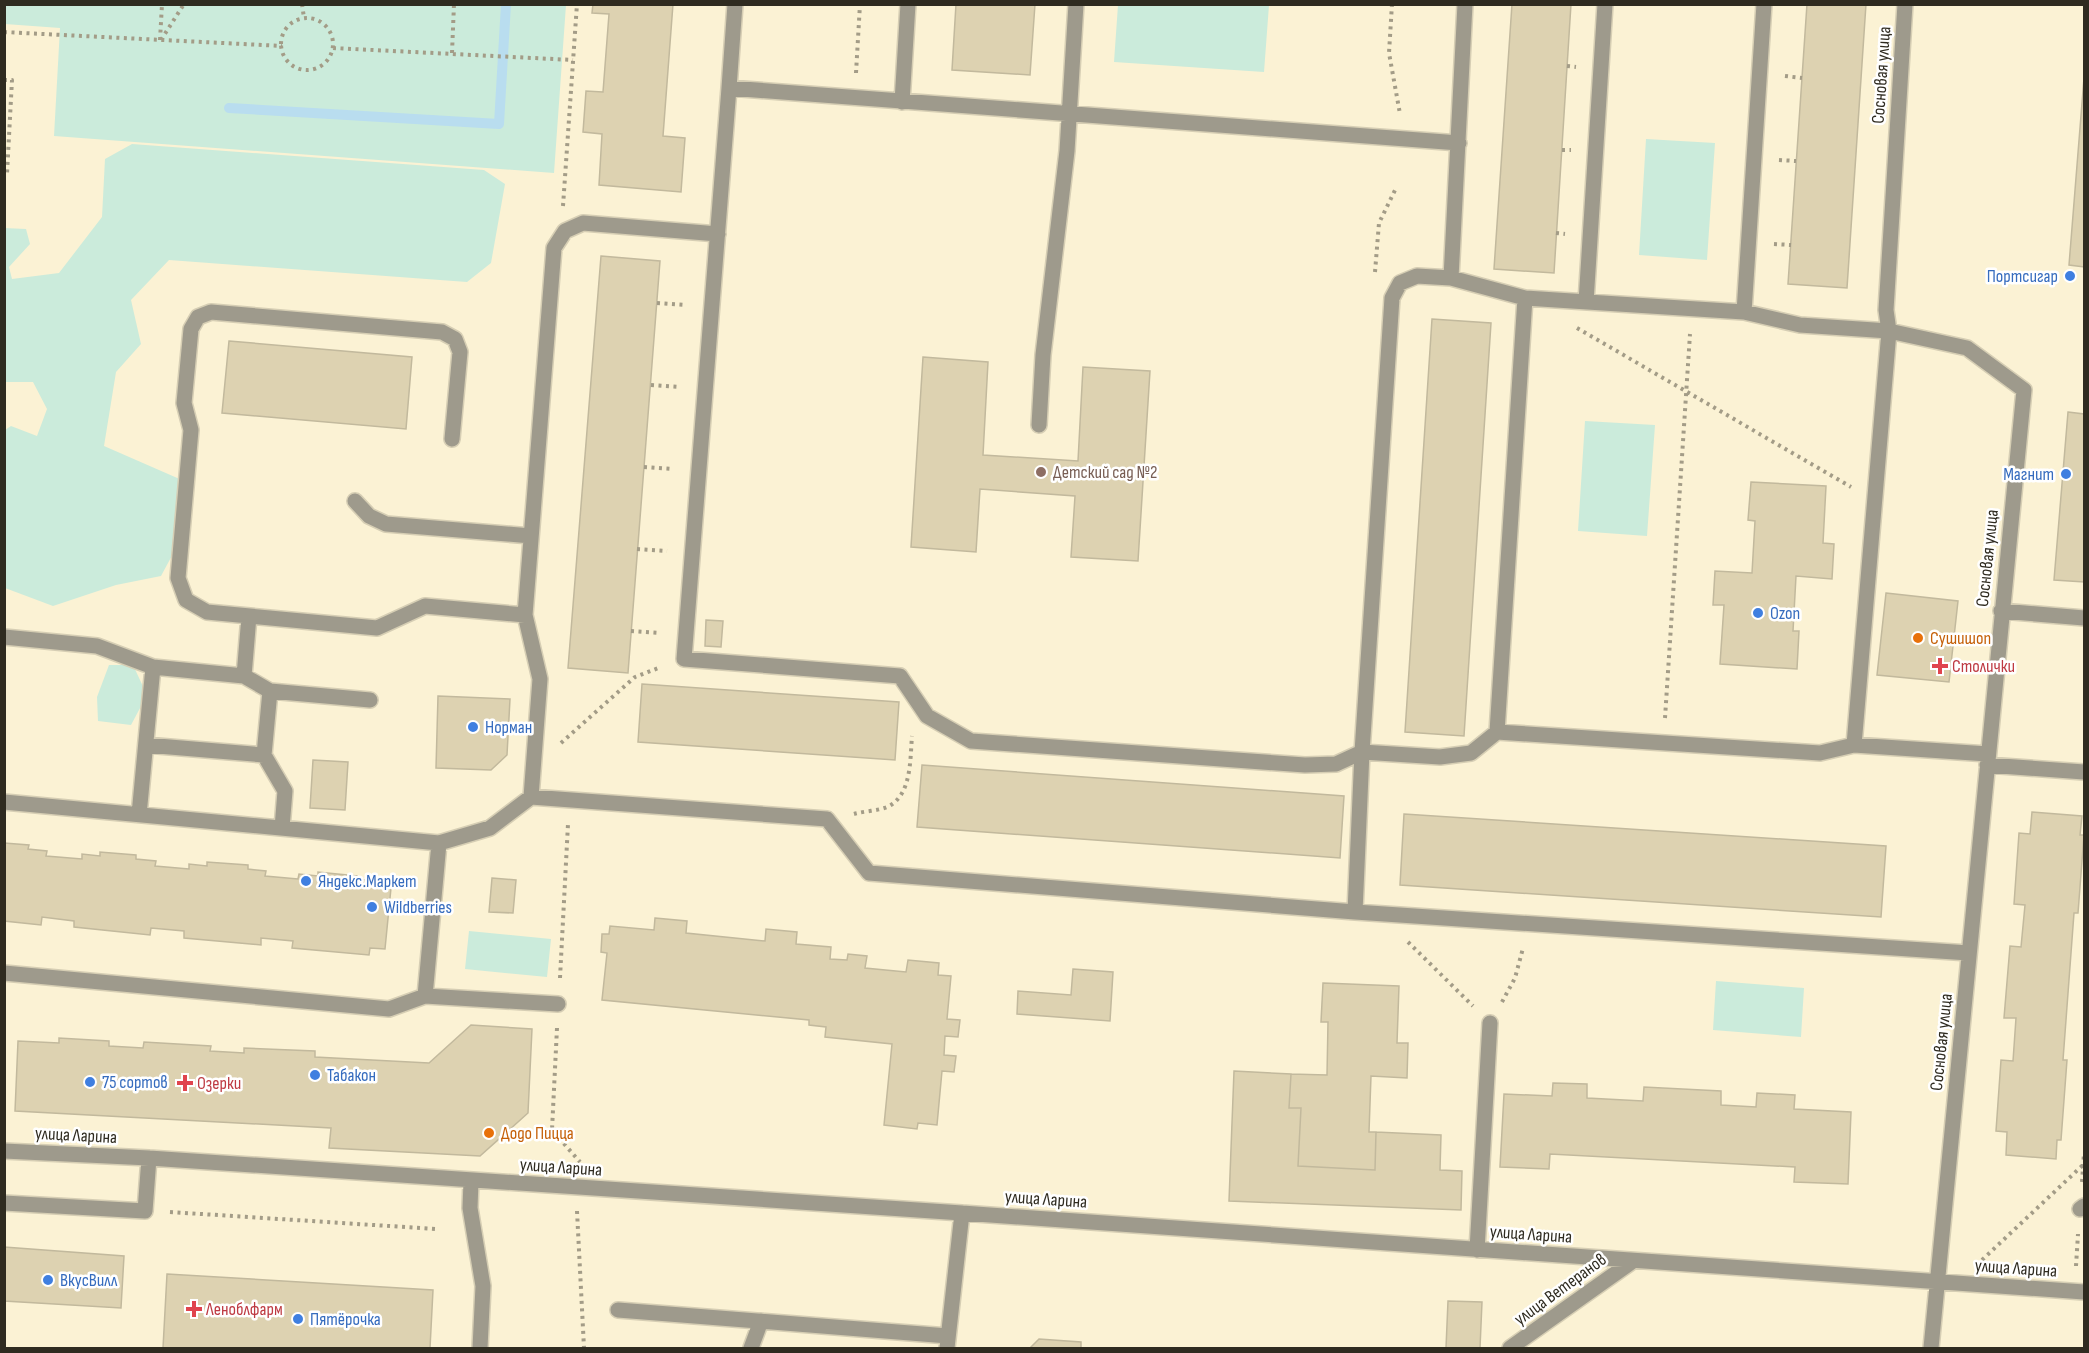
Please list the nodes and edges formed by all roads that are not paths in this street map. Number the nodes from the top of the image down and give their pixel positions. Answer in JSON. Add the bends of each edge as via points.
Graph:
{"nodes":[{"id":1,"x":735,"y":4,"type":"edge"},
{"id":2,"x":908,"y":4,"type":"edge"},
{"id":3,"x":1076,"y":4,"type":"edge"},
{"id":4,"x":1466,"y":4,"type":"edge"},
{"id":5,"x":1605,"y":4,"type":"edge"},
{"id":6,"x":1764,"y":4,"type":"edge"},
{"id":7,"x":1905,"y":4,"type":"edge"},
{"id":8,"x":729,"y":88,"type":"junction"},
{"id":9,"x":902,"y":102,"type":"junction"},
{"id":10,"x":1069,"y":115,"type":"junction"},
{"id":11,"x":1458,"y":143,"type":"junction"},
{"id":12,"x":718,"y":234,"type":"junction"},
{"id":13,"x":1451,"y":278,"type":"junction"},
{"id":14,"x":1525,"y":298,"type":"junction"},
{"id":15,"x":1586,"y":302,"type":"junction"},
{"id":16,"x":1744,"y":312,"type":"junction"},
{"id":17,"x":1889,"y":331,"type":"junction"},
{"id":18,"x":1038,"y":425,"type":"dead end"},
{"id":19,"x":452,"y":439,"type":"dead end"},
{"id":20,"x":355,"y":501,"type":"dead end"},
{"id":21,"x":531,"y":536,"type":"junction"},
{"id":22,"x":2001,"y":611,"type":"junction"},
{"id":23,"x":525,"y":615,"type":"junction"},
{"id":24,"x":249,"y":616,"type":"junction"},
{"id":25,"x":2085,"y":618,"type":"edge"},
{"id":26,"x":4,"y":637,"type":"edge"},
{"id":27,"x":153,"y":667,"type":"junction"},
{"id":28,"x":244,"y":676,"type":"junction"},
{"id":29,"x":270,"y":691,"type":"junction"},
{"id":30,"x":370,"y":700,"type":"dead end"},
{"id":31,"x":1497,"y":732,"type":"junction"},
{"id":32,"x":146,"y":745,"type":"junction"},
{"id":33,"x":1854,"y":745,"type":"junction"},
{"id":34,"x":1362,"y":752,"type":"junction"},
{"id":35,"x":264,"y":755,"type":"junction"},
{"id":36,"x":1987,"y":759,"type":"junction"},
{"id":37,"x":2085,"y":772,"type":"edge"},
{"id":38,"x":531,"y":797,"type":"junction"},
{"id":39,"x":4,"y":802,"type":"edge"},
{"id":40,"x":139,"y":815,"type":"junction"},
{"id":41,"x":282,"y":828,"type":"junction"},
{"id":42,"x":439,"y":843,"type":"junction"},
{"id":43,"x":1355,"y":912,"type":"junction"},
{"id":44,"x":1969,"y":953,"type":"junction"},
{"id":45,"x":4,"y":973,"type":"edge"},
{"id":46,"x":425,"y":996,"type":"junction"},
{"id":47,"x":558,"y":1004,"type":"dead end"},
{"id":48,"x":1490,"y":1023,"type":"road end"},
{"id":49,"x":4,"y":1151,"type":"edge"},
{"id":50,"x":149,"y":1158,"type":"junction"},
{"id":51,"x":471,"y":1181,"type":"junction"},
{"id":52,"x":4,"y":1203,"type":"edge"},
{"id":53,"x":962,"y":1213,"type":"junction"},
{"id":54,"x":1477,"y":1250,"type":"junction"},
{"id":55,"x":1633,"y":1261,"type":"junction"},
{"id":56,"x":1937,"y":1282,"type":"junction"},
{"id":57,"x":2085,"y":1292,"type":"edge"},
{"id":58,"x":618,"y":1310,"type":"dead end"},
{"id":59,"x":761,"y":1322,"type":"junction"},
{"id":60,"x":948,"y":1342,"type":"edge"},
{"id":61,"x":480,"y":1348,"type":"edge"},
{"id":62,"x":751,"y":1348,"type":"edge"},
{"id":63,"x":1510,"y":1348,"type":"edge"},
{"id":64,"x":1931,"y":1348,"type":"edge"}],
"edges":[{"from":1,"to":8,"type":"street"},
{"from":2,"to":9,"type":"street"},
{"from":3,"to":10,"type":"street"},
{"from":4,"to":11,"type":"street"},
{"from":5,"to":15,"type":"street"},
{"from":6,"to":16,"type":"street"},
{"from":7,"to":17,"type":"street","name":"Сосновая улица","via":[[1886,310]]},
{"from":8,"to":9,"type":"street"},
{"from":8,"to":12,"type":"street"},
{"from":9,"to":10,"type":"street"},
{"from":10,"to":11,"type":"street"},
{"from":10,"to":18,"type":"street"},
{"from":11,"to":13,"type":"street"},
{"from":12,"to":21,"type":"street","via":[[583,223],[565,231],[554,248]]},
{"from":12,"to":34,"type":"street","via":[[684,659],[900,676],[927,716],[971,741],[1305,765],[1336,764]]},
{"from":13,"to":14,"type":"street"},
{"from":13,"to":34,"type":"street","via":[[1417,276],[1400,283],[1392,298]]},
{"from":14,"to":15,"type":"street"},
{"from":14,"to":31,"type":"street"},
{"from":15,"to":16,"type":"street"},
{"from":16,"to":17,"type":"street","via":[[1800,325]]},
{"from":17,"to":22,"type":"street","name":"Сосновая улица","via":[[1967,348],[2024,390]]},
{"from":17,"to":33,"type":"street"},
{"from":19,"to":24,"type":"street","via":[[460,352],[455,339],[442,332],[211,312],[198,317],[191,329],[184,404],[191,430],[178,578],[186,600],[207,612]]},
{"from":20,"to":21,"type":"street","via":[[369,516],[386,524]]},
{"from":21,"to":23,"type":"street"},
{"from":22,"to":25,"type":"street"},
{"from":22,"to":36,"type":"street","name":"Сосновая улица"},
{"from":23,"to":24,"type":"street","via":[[425,606],[377,628]]},
{"from":23,"to":38,"type":"street","via":[[540,680]]},
{"from":24,"to":28,"type":"street"},
{"from":26,"to":27,"type":"street","via":[[97,646]]},
{"from":27,"to":28,"type":"street"},
{"from":27,"to":32,"type":"street"},
{"from":28,"to":29,"type":"street"},
{"from":29,"to":30,"type":"street"},
{"from":29,"to":35,"type":"street"},
{"from":31,"to":33,"type":"street","via":[[1820,753]]},
{"from":31,"to":34,"type":"street","via":[[1471,753],[1440,757]]},
{"from":32,"to":35,"type":"street"},
{"from":32,"to":40,"type":"street"},
{"from":33,"to":36,"type":"street"},
{"from":34,"to":43,"type":"street"},
{"from":35,"to":41,"type":"street","via":[[285,791]]},
{"from":36,"to":37,"type":"street"},
{"from":36,"to":44,"type":"street","name":"Сосновая улица"},
{"from":38,"to":42,"type":"street","via":[[490,828]]},
{"from":38,"to":43,"type":"street","via":[[827,819],[869,873]]},
{"from":39,"to":40,"type":"street"},
{"from":40,"to":41,"type":"street"},
{"from":41,"to":42,"type":"street"},
{"from":42,"to":46,"type":"street"},
{"from":43,"to":44,"type":"street"},
{"from":44,"to":56,"type":"street","name":"Сосновая улица"},
{"from":45,"to":46,"type":"street","via":[[389,1009]]},
{"from":46,"to":47,"type":"street"},
{"from":48,"to":54,"type":"street"},
{"from":49,"to":50,"type":"street","name":"улица Ларина"},
{"from":50,"to":51,"type":"street","name":"улица Ларина"},
{"from":50,"to":52,"type":"street","via":[[145,1211]]},
{"from":51,"to":53,"type":"street","name":"улица Ларина"},
{"from":51,"to":61,"type":"street","via":[[470,1208],[483,1286]]},
{"from":53,"to":54,"type":"street","name":"улица Ларина"},
{"from":53,"to":60,"type":"street"},
{"from":54,"to":55,"type":"street","name":"улица Ларина"},
{"from":55,"to":56,"type":"street","name":"улица Ларина"},
{"from":55,"to":63,"type":"street","name":"улица Ветеранов"},
{"from":56,"to":57,"type":"street","name":"улица Ларина"},
{"from":56,"to":64,"type":"street","name":"Сосновая улица"},
{"from":58,"to":59,"type":"street"},
{"from":59,"to":60,"type":"street"},
{"from":59,"to":62,"type":"street"}]}
